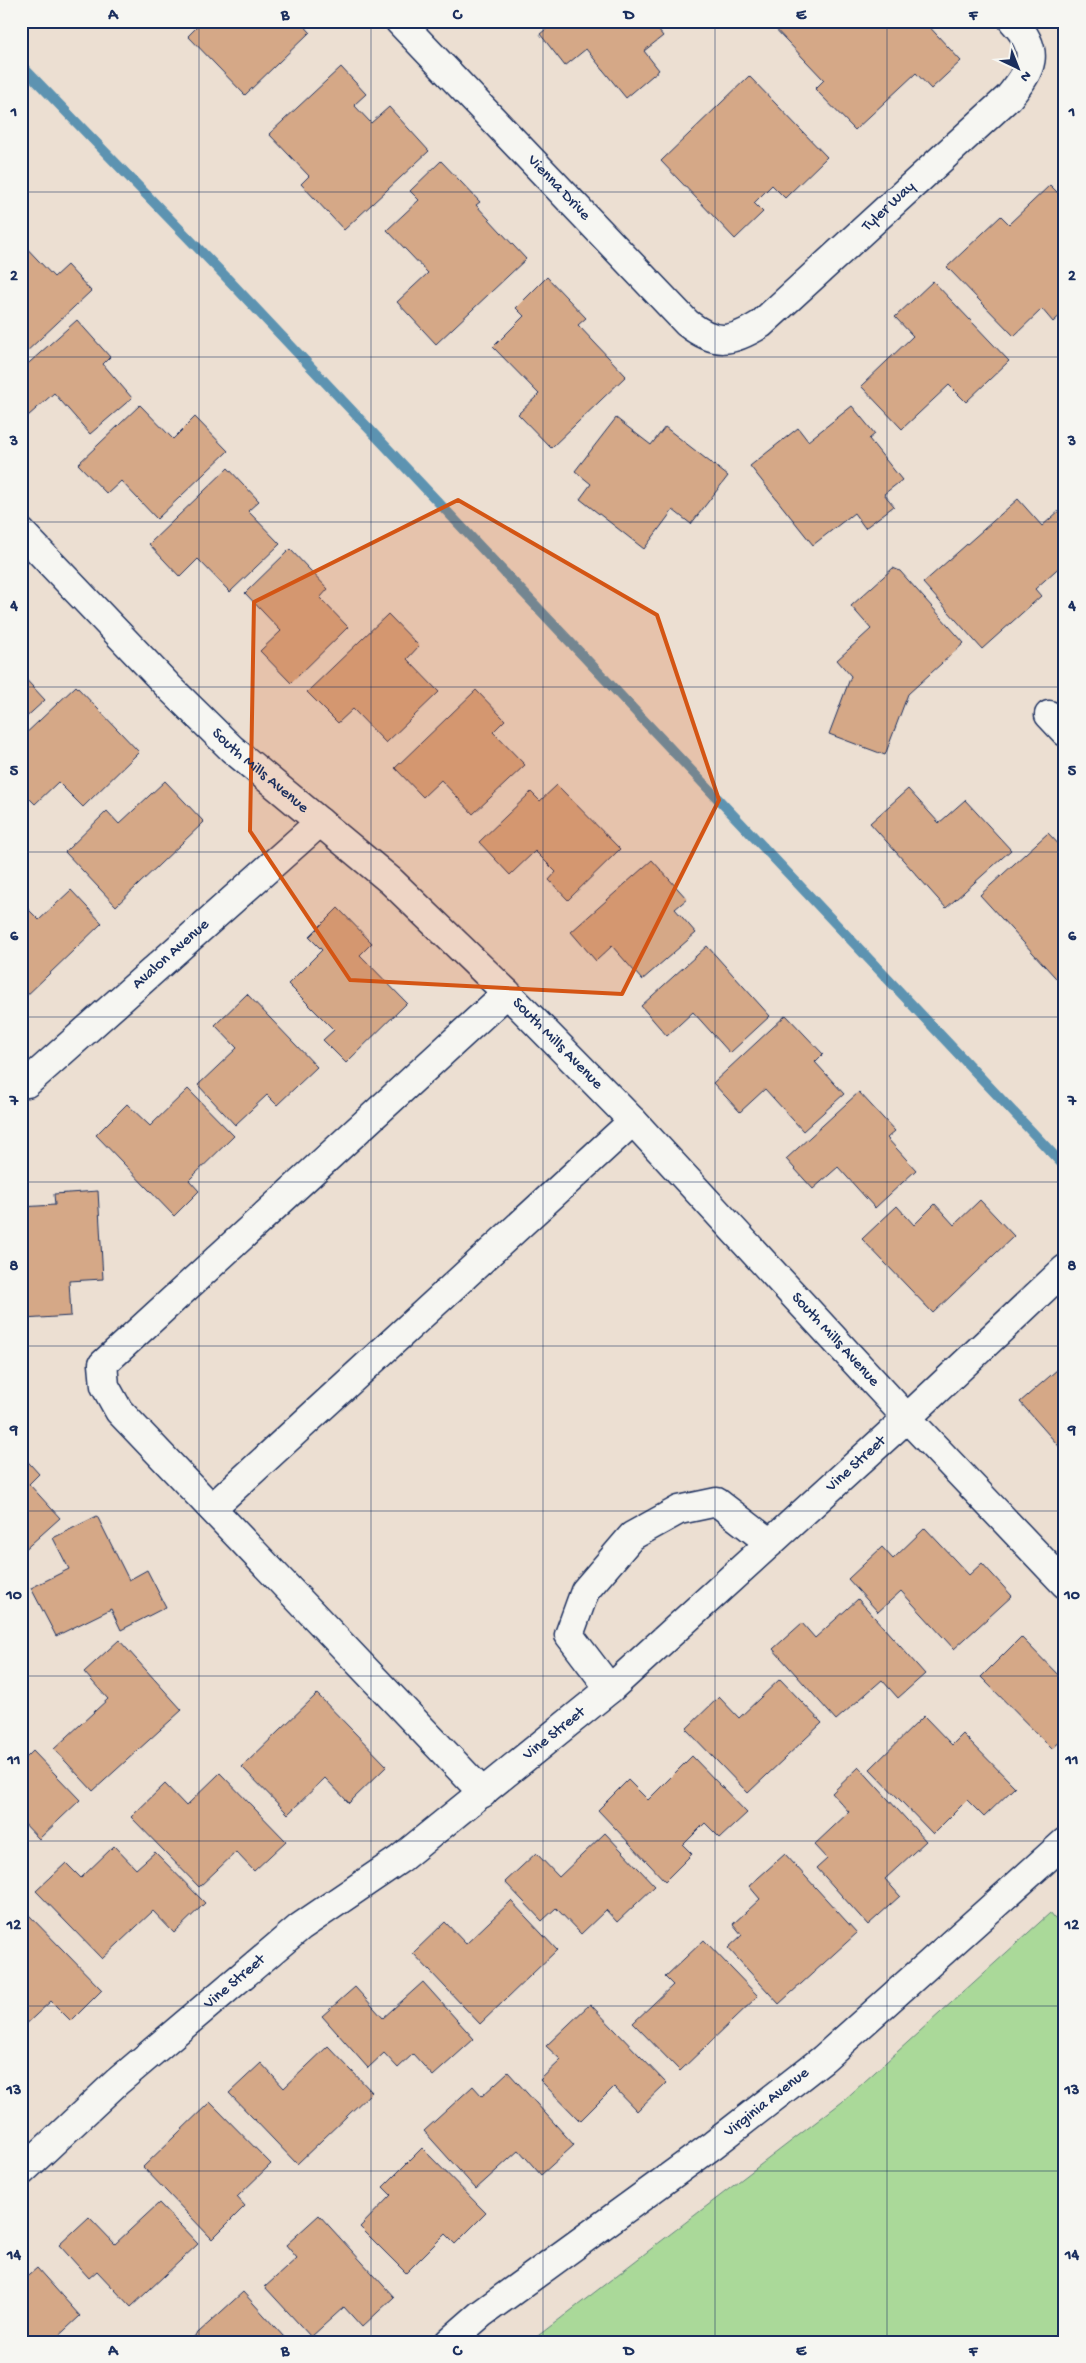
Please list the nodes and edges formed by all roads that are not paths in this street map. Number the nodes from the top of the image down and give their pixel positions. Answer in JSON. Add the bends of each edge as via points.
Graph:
{"nodes":[{"id":1,"x":399,"y":21,"type":"edge"},
{"id":2,"x":1013,"y":21,"type":"edge"},
{"id":3,"x":727,"y":340,"type":"joint"},
{"id":4,"x":21,"y":532,"type":"edge"},
{"id":5,"x":320,"y":822,"type":"junction"},
{"id":6,"x":507,"y":993,"type":"junction"},
{"id":7,"x":21,"y":1084,"type":"edge"},
{"id":8,"x":633,"y":1121,"type":"junction"},
{"id":9,"x":1065,"y":1269,"type":"edge"},
{"id":10,"x":906,"y":1418,"type":"junction"},
{"id":11,"x":212,"y":1508,"type":"junction"},
{"id":12,"x":770,"y":1543,"type":"junction"},
{"id":13,"x":1065,"y":1584,"type":"edge"},
{"id":14,"x":610,"y":1689,"type":"junction"},
{"id":15,"x":483,"y":1793,"type":"junction"},
{"id":16,"x":1065,"y":1842,"type":"edge"},
{"id":17,"x":21,"y":2172,"type":"edge"},
{"id":18,"x":449,"y":2342,"type":"edge"}],
"edges":[{"from":1,"to":3,"type":"street","name":"Vienna Drive","via":[[687,323],[700,333]]},
{"from":2,"to":3,"type":"street","name":"Tyler Way","via":[[1027,42],[1031,56],[1030,69],[1009,98],[761,324]]},
{"from":4,"to":5,"type":"street","name":"South Mills Avenue","via":[[232,749]]},
{"from":5,"to":6,"type":"street","name":"South Mills Avenue","via":[[404,893]]},
{"from":5,"to":7,"type":"street","name":"Avalon Avenue"},
{"from":6,"to":8,"type":"street","name":"South Mills Avenue"},
{"from":6,"to":11,"type":"street","via":[[103,1364],[105,1386],[119,1411]]},
{"from":8,"to":10,"type":"street","name":"South Mills Avenue"},
{"from":8,"to":11,"type":"street"},
{"from":9,"to":10,"type":"street","name":"Vine Street"},
{"from":10,"to":12,"type":"street","name":"Vine Street"},
{"from":10,"to":13,"type":"street","name":"South Mills Avenue"},
{"from":11,"to":15,"type":"street"},
{"from":12,"to":14,"type":"street","name":"Vine Street"},
{"from":12,"to":14,"type":"street","via":[[717,1502],[679,1510],[632,1536],[585,1591],[569,1635]]},
{"from":14,"to":15,"type":"street","name":"Vine Street"},
{"from":15,"to":17,"type":"street","name":"Vine Street","via":[[400,1859],[300,1927],[117,2082]]},
{"from":16,"to":18,"type":"street","name":"Virginia Avenue","via":[[816,2065],[481,2314]]}]}
